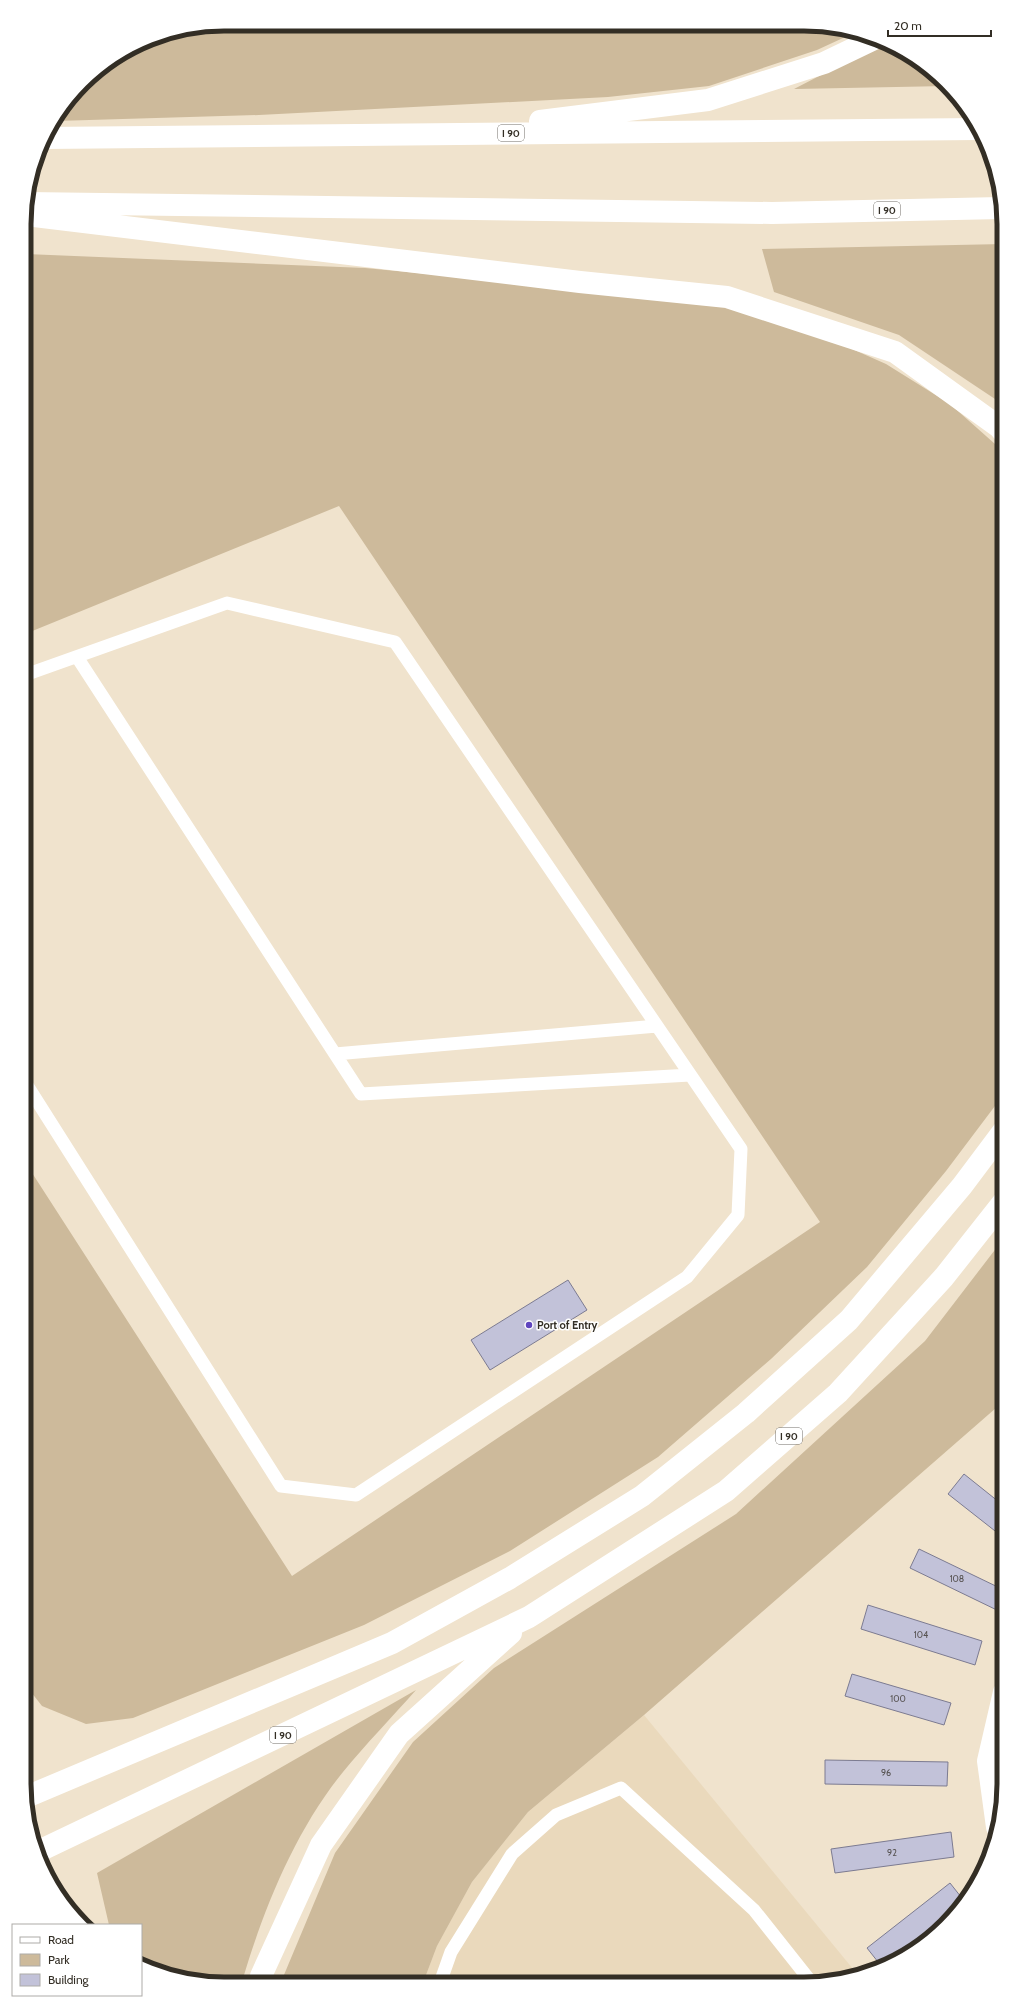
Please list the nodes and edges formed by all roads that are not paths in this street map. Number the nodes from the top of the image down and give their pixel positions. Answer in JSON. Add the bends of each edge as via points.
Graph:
{"nodes":[{"id":1,"x":868,"y":42,"type":"edge"},
{"id":2,"x":972,"y":129,"type":"edge"},
{"id":3,"x":52,"y":137,"type":"edge"},
{"id":4,"x":52,"y":137,"type":"edge"},
{"id":5,"x":32,"y":203,"type":"edge"},
{"id":6,"x":996,"y":208,"type":"edge"},
{"id":7,"x":31,"y":217,"type":"edge"},
{"id":8,"x":997,"y":426,"type":"edge"},
{"id":9,"x":77,"y":656,"type":"junction"},
{"id":10,"x":31,"y":673,"type":"edge"},
{"id":11,"x":657,"y":1026,"type":"junction"},
{"id":12,"x":335,"y":1054,"type":"junction"},
{"id":13,"x":690,"y":1075,"type":"junction"},
{"id":14,"x":31,"y":1092,"type":"edge"},
{"id":15,"x":997,"y":1139,"type":"edge"},
{"id":16,"x":997,"y":1210,"type":"edge"},
{"id":17,"x":529,"y":1617,"type":"junction"},
{"id":18,"x":997,"y":1722,"type":"edge"},
{"id":19,"x":31,"y":1795,"type":"edge"},
{"id":20,"x":995,"y":1810,"type":"edge"},
{"id":21,"x":42,"y":1849,"type":"edge"},
{"id":22,"x":262,"y":1977,"type":"edge"},
{"id":23,"x":442,"y":1977,"type":"edge"},
{"id":24,"x":807,"y":1977,"type":"edge"}],
"edges":[{"from":1,"to":3,"type":"main road","number":"I 90","via":[[824,63],[708,100],[524,123]]},
{"from":2,"to":4,"type":"main road","number":"I 90"},
{"from":5,"to":6,"type":"main road","number":"I 90","via":[[772,213]]},
{"from":7,"to":8,"type":"main road","via":[[727,297],[895,352]]},
{"from":9,"to":10,"type":"lane"},
{"from":9,"to":11,"type":"lane","via":[[227,604],[395,642]]},
{"from":9,"to":12,"type":"lane"},
{"from":11,"to":12,"type":"lane"},
{"from":11,"to":13,"type":"lane"},
{"from":12,"to":13,"type":"lane","via":[[361,1094]]},
{"from":13,"to":14,"type":"lane","via":[[741,1149],[738,1215],[687,1277],[356,1495],[280,1486]]},
{"from":15,"to":19,"type":"main road","via":[[962,1186],[849,1320],[746,1413],[642,1496],[510,1578],[392,1643]]},
{"from":16,"to":17,"type":"main road","number":"I 90","via":[[944,1277],[838,1393],[726,1491]]},
{"from":17,"to":21,"type":"main road","number":"I 90"},
{"from":17,"to":22,"type":"main road","number":"I 90","via":[[399,1734],[321,1845]]},
{"from":18,"to":20,"type":"main road","via":[[988,1761]]},
{"from":23,"to":24,"type":"lane","via":[[451,1952],[512,1854],[556,1815],[621,1788],[754,1910]]}]}
